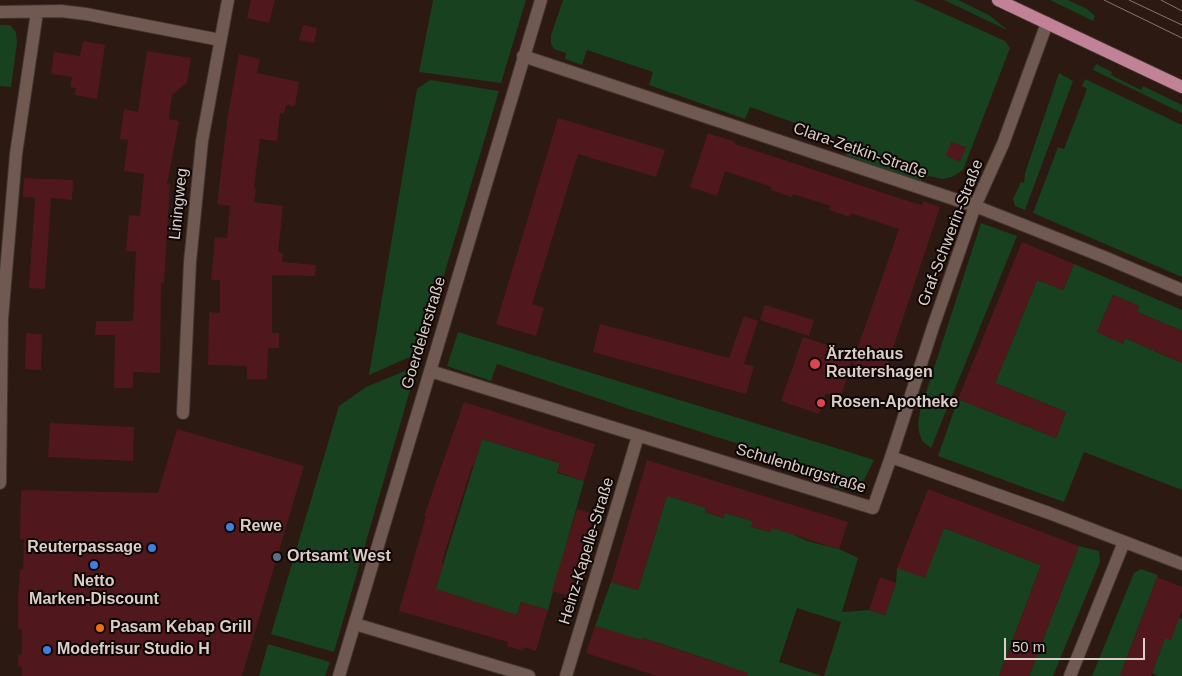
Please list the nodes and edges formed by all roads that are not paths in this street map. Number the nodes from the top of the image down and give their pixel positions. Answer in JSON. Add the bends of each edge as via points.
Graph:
{"nodes":[{"id":1,"x":228,"y":0,"type":"edge"},
{"id":2,"x":541,"y":0,"type":"edge"},
{"id":3,"x":998,"y":0,"type":"edge"},
{"id":4,"x":0,"y":12,"type":"edge"},
{"id":5,"x":37,"y":12,"type":"junction"},
{"id":6,"x":1047,"y":23,"type":"junction"},
{"id":7,"x":220,"y":40,"type":"junction"},
{"id":8,"x":523,"y":56,"type":"junction"},
{"id":9,"x":1182,"y":87,"type":"edge"},
{"id":10,"x":975,"y":206,"type":"junction"},
{"id":11,"x":1182,"y":290,"type":"edge"},
{"id":12,"x":430,"y":371,"type":"junction"},
{"id":13,"x":183,"y":413,"type":"dead end"},
{"id":14,"x":638,"y":436,"type":"junction"},
{"id":15,"x":891,"y":457,"type":"junction"},
{"id":16,"x":0,"y":483,"type":"edge"},
{"id":17,"x":1124,"y":542,"type":"junction"},
{"id":18,"x":1182,"y":564,"type":"edge"},
{"id":19,"x":355,"y":624,"type":"junction"},
{"id":20,"x":340,"y":676,"type":"edge"},
{"id":21,"x":529,"y":676,"type":"edge"},
{"id":22,"x":566,"y":676,"type":"edge"},
{"id":23,"x":1070,"y":676,"type":"edge"}],
"edges":[{"from":1,"to":7,"type":"street","name":"Liningweg"},
{"from":2,"to":8,"type":"street","name":"Goerdelerstraße"},
{"from":3,"to":6,"type":"main road"},
{"from":4,"to":5,"type":"street"},
{"from":5,"to":7,"type":"street","via":[[86,14]]},
{"from":5,"to":16,"type":"street","via":[[16,154],[2,319]]},
{"from":6,"to":9,"type":"main road"},
{"from":6,"to":10,"type":"street","name":"Graf-Schwerin-Straße","via":[[1003,144]]},
{"from":7,"to":13,"type":"street","name":"Liningweg","via":[[202,141],[190,262]]},
{"from":8,"to":10,"type":"street","name":"Clara-Zetkin-Straße"},
{"from":8,"to":12,"type":"street","name":"Goerdelerstraße"},
{"from":10,"to":11,"type":"street","name":"Clara-Zetkin-Straße"},
{"from":10,"to":15,"type":"street","name":"Graf-Schwerin-Straße"},
{"from":12,"to":14,"type":"street","name":"Schulenburgstraße"},
{"from":12,"to":19,"type":"street","name":"Goerdelerstraße"},
{"from":14,"to":15,"type":"street","name":"Schulenburgstraße","via":[[872,508]]},
{"from":14,"to":22,"type":"street","name":"Heinz-Kapelle-Straße"},
{"from":15,"to":17,"type":"street"},
{"from":17,"to":18,"type":"street"},
{"from":17,"to":23,"type":"street"},
{"from":19,"to":20,"type":"street","name":"Goerdelerstraße"},
{"from":19,"to":21,"type":"street"}]}
